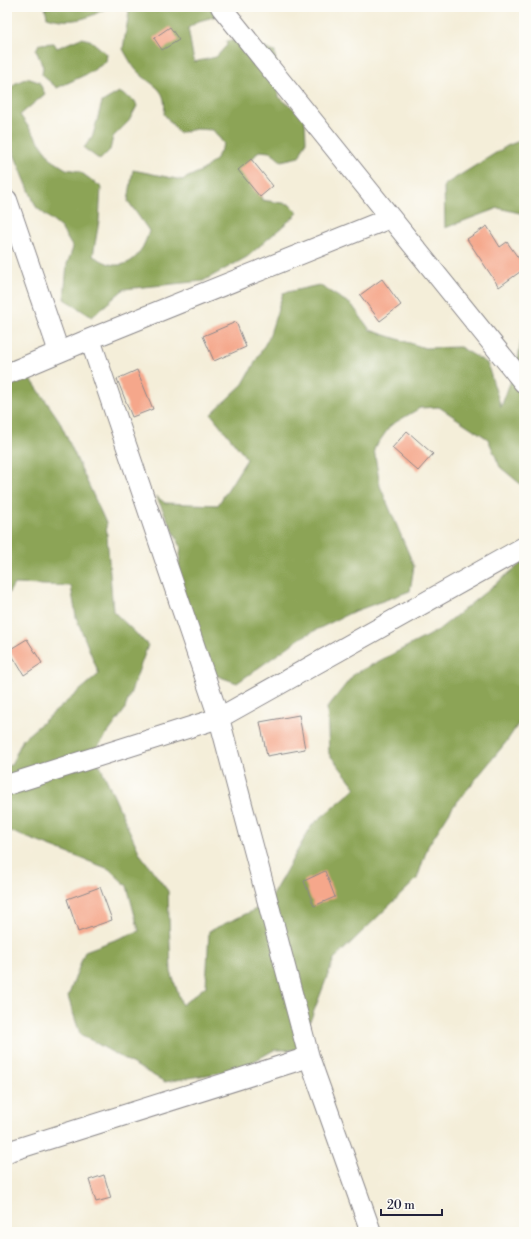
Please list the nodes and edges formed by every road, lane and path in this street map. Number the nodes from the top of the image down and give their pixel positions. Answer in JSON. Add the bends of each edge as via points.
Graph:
{"nodes":[{"id":1,"x":221,"y":7,"type":"edge"},
{"id":2,"x":7,"y":200,"type":"edge"},
{"id":3,"x":390,"y":218,"type":"junction"},
{"id":4,"x":90,"y":339,"type":"junction"},
{"id":5,"x":59,"y":352,"type":"junction"},
{"id":6,"x":7,"y":374,"type":"edge"},
{"id":7,"x":524,"y":384,"type":"edge"},
{"id":8,"x":524,"y":547,"type":"edge"},
{"id":9,"x":219,"y":718,"type":"junction"},
{"id":10,"x":7,"y":785,"type":"edge"},
{"id":11,"x":309,"y":1057,"type":"junction"},
{"id":12,"x":7,"y":1152,"type":"edge"},
{"id":13,"x":371,"y":1232,"type":"edge"}],
"edges":[{"from":1,"to":3,"type":"street"},
{"from":2,"to":5,"type":"street"},
{"from":3,"to":4,"type":"street"},
{"from":3,"to":7,"type":"street"},
{"from":4,"to":5,"type":"street"},
{"from":4,"to":9,"type":"street"},
{"from":5,"to":6,"type":"street"},
{"from":8,"to":9,"type":"street"},
{"from":9,"to":10,"type":"street"},
{"from":9,"to":11,"type":"street"},
{"from":11,"to":12,"type":"street"},
{"from":11,"to":13,"type":"street"}]}
